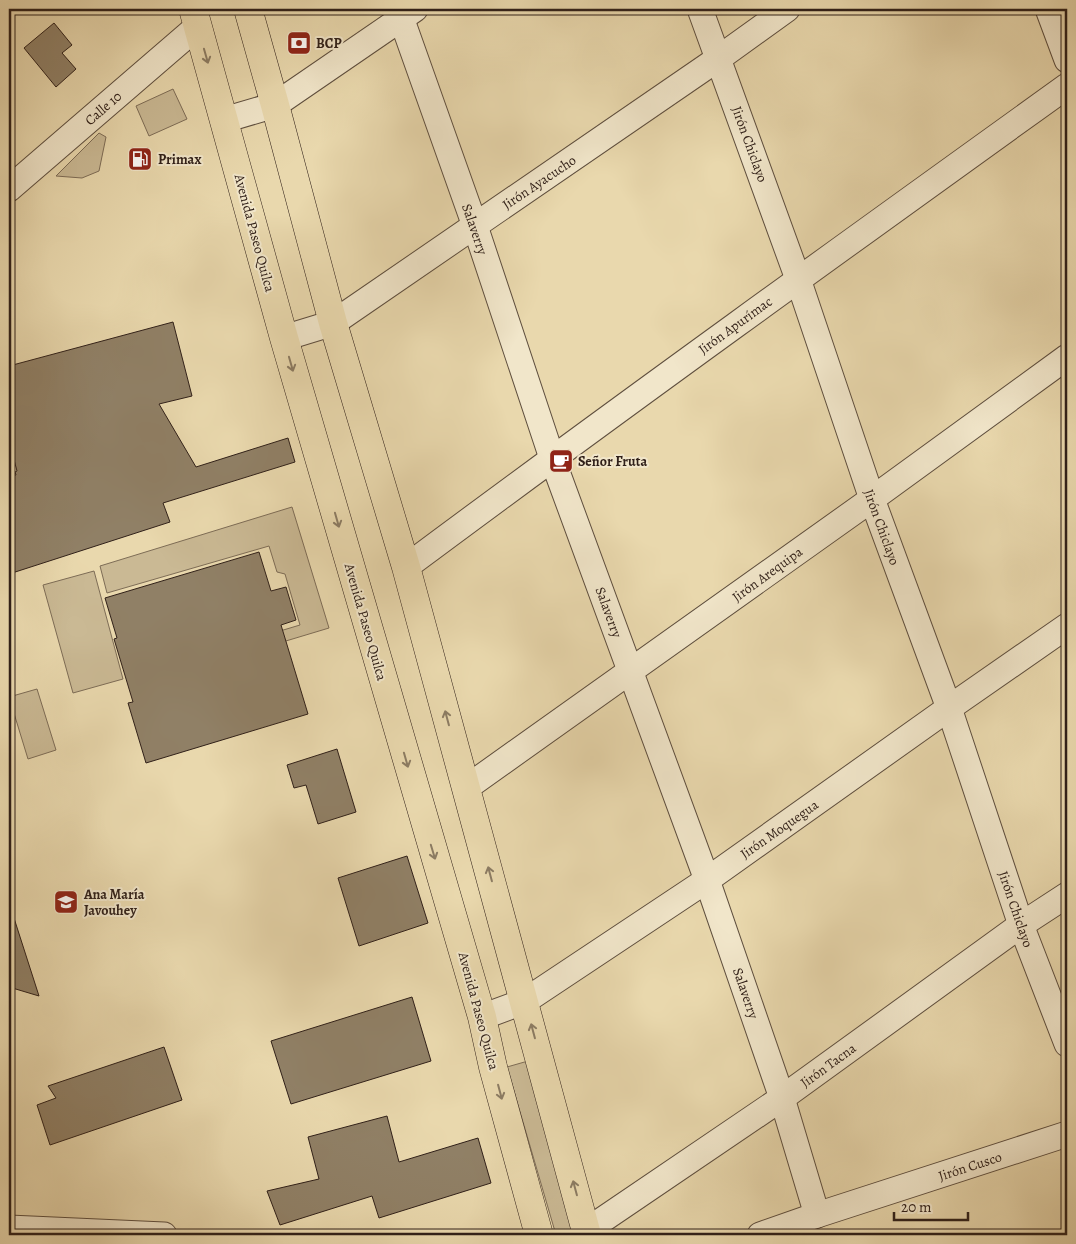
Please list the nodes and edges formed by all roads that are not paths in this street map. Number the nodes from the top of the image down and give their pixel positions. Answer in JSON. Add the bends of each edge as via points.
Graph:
{"nodes":[{"id":1,"x":248,"y":9,"type":"edge"},
{"id":2,"x":700,"y":9,"type":"edge"},
{"id":3,"x":787,"y":9,"type":"edge"},
{"id":4,"x":1048,"y":9,"type":"edge"},
{"id":5,"x":405,"y":12,"type":"edge"},
{"id":6,"x":195,"y":18,"type":"edge"},
{"id":7,"x":719,"y":58,"type":"junction"},
{"id":8,"x":1067,"y":60,"type":"edge"},
{"id":9,"x":1067,"y":86,"type":"edge"},
{"id":10,"x":275,"y":105,"type":"junction"},
{"id":11,"x":224,"y":120,"type":"junction"},
{"id":12,"x":9,"y":189,"type":"edge"},
{"id":13,"x":474,"y":226,"type":"junction"},
{"id":14,"x":798,"y":279,"type":"junction"},
{"id":15,"x":333,"y":323,"type":"junction"},
{"id":16,"x":284,"y":338,"type":"junction"},
{"id":17,"x":1067,"y":357,"type":"edge"},
{"id":18,"x":552,"y":458,"type":"junction"},
{"id":19,"x":872,"y":499,"type":"junction"},
{"id":20,"x":406,"y":566,"type":"junction"},
{"id":21,"x":1067,"y":626,"type":"edge"},
{"id":22,"x":631,"y":671,"type":"junction"},
{"id":23,"x":950,"y":708,"type":"junction"},
{"id":24,"x":466,"y":788,"type":"junction"},
{"id":25,"x":707,"y":880,"type":"junction"},
{"id":26,"x":1067,"y":895,"type":"edge"},
{"id":27,"x":1021,"y":926,"type":"junction"},
{"id":28,"x":525,"y":1001,"type":"junction"},
{"id":29,"x":482,"y":1017,"type":"junction"},
{"id":30,"x":1067,"y":1044,"type":"edge"},
{"id":31,"x":782,"y":1098,"type":"junction"},
{"id":32,"x":1067,"y":1134,"type":"edge"},
{"id":33,"x":817,"y":1215,"type":"junction"},
{"id":34,"x":9,"y":1228,"type":"edge"},
{"id":35,"x":587,"y":1233,"type":"edge"},
{"id":36,"x":164,"y":1235,"type":"edge"},
{"id":37,"x":539,"y":1235,"type":"edge"},
{"id":38,"x":760,"y":1235,"type":"edge"}],
"edges":[{"from":1,"to":10,"type":"main road"},
{"from":2,"to":7,"type":"street","name":"Jirón Chiclayo"},
{"from":3,"to":7,"type":"street","name":"Jirón Ayacucho"},
{"from":4,"to":8,"type":"street"},
{"from":5,"to":10,"type":"street"},
{"from":5,"to":13,"type":"street","name":"Salaverry"},
{"from":6,"to":11,"type":"main road","name":"Avenida Paseo Quilca","one_way":true},
{"from":6,"to":12,"type":"street","name":"Calle 10"},
{"from":7,"to":13,"type":"street","name":"Jirón Ayacucho"},
{"from":7,"to":14,"type":"street","name":"Jirón Chiclayo"},
{"from":9,"to":14,"type":"street","name":"Jirón Apurímac"},
{"from":10,"to":11,"type":"street"},
{"from":10,"to":15,"type":"main road"},
{"from":11,"to":16,"type":"main road","name":"Avenida Paseo Quilca"},
{"from":13,"to":15,"type":"street","name":"Jirón Ayacucho"},
{"from":13,"to":18,"type":"street","name":"Salaverry"},
{"from":14,"to":18,"type":"street","name":"Jirón Apurímac"},
{"from":14,"to":19,"type":"street","name":"Jirón Chiclayo"},
{"from":15,"to":16,"type":"street","name":"Jirón Ayacucho"},
{"from":15,"to":20,"type":"main road"},
{"from":16,"to":29,"type":"main road","name":"Avenida Paseo Quilca","one_way":true},
{"from":17,"to":19,"type":"street","name":"Jirón Arequipa"},
{"from":18,"to":20,"type":"street","name":"Jirón Apurímac"},
{"from":18,"to":22,"type":"street","name":"Salaverry"},
{"from":19,"to":22,"type":"street","name":"Jirón Arequipa"},
{"from":19,"to":23,"type":"street","name":"Jirón Chiclayo"},
{"from":24,"to":20,"type":"main road","one_way":true},
{"from":21,"to":23,"type":"street","name":"Jirón Moquegua"},
{"from":22,"to":24,"type":"street","name":"Jirón Arequipa"},
{"from":22,"to":25,"type":"street","name":"Salaverry"},
{"from":23,"to":25,"type":"street","name":"Jirón Moquegua"},
{"from":23,"to":27,"type":"street","name":"Jirón Chiclayo"},
{"from":28,"to":24,"type":"main road","one_way":true},
{"from":25,"to":28,"type":"street","name":"Jirón Moquegua"},
{"from":25,"to":31,"type":"street","name":"Salaverry"},
{"from":26,"to":27,"type":"street","name":"Jirón Tacna"},
{"from":27,"to":30,"type":"street","name":"Jirón Chiclayo"},
{"from":27,"to":31,"type":"street","name":"Jirón Tacna"},
{"from":28,"to":29,"type":"street","name":"Jirón Moquegua"},
{"from":35,"to":28,"type":"main road","one_way":true},
{"from":29,"to":37,"type":"main road","name":"Avenida Paseo Quilca","one_way":true},
{"from":31,"to":33,"type":"street","name":"Salaverry"},
{"from":31,"to":35,"type":"street","name":"Jirón Tacna"},
{"from":32,"to":33,"type":"street","name":"Jirón Cusco"},
{"from":33,"to":38,"type":"street","name":"Jirón Cusco"},
{"from":34,"to":36,"type":"street"}]}
